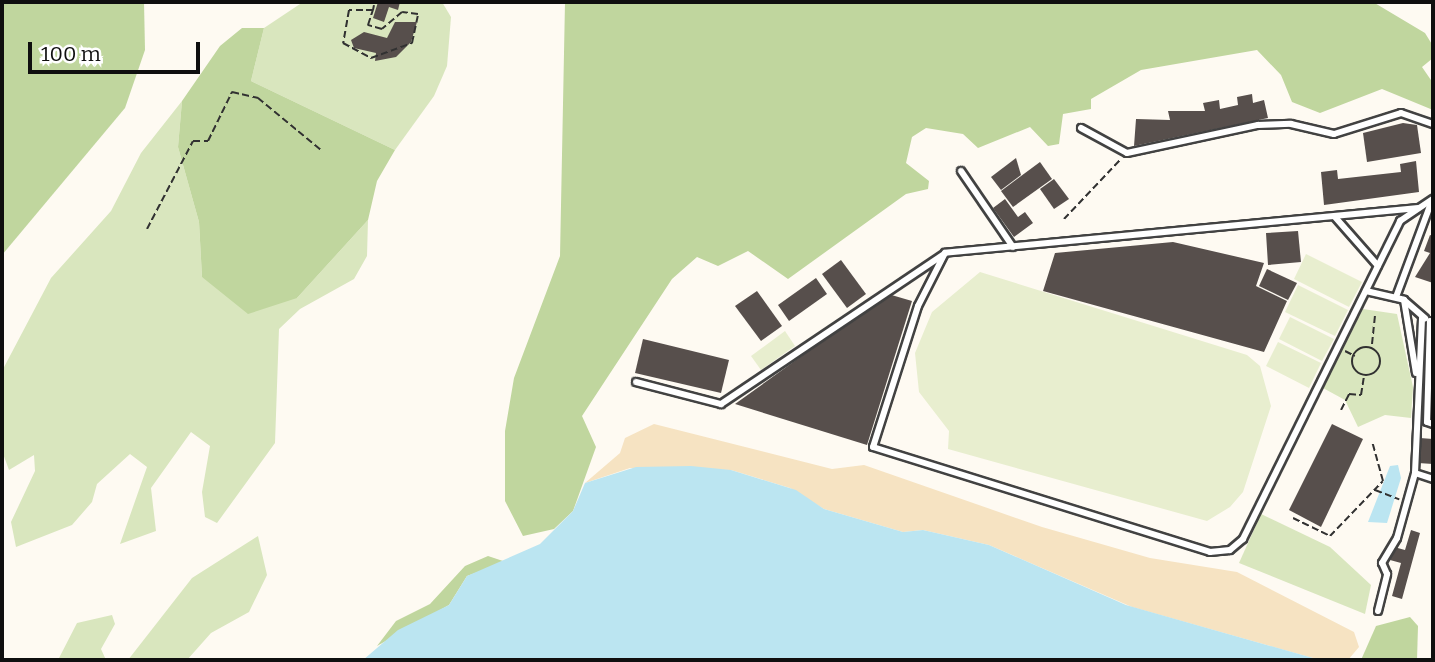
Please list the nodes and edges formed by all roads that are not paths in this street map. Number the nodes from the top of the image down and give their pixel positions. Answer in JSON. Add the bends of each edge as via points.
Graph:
{"nodes":[{"id":1,"x":1433,"y":124,"type":"edge"},
{"id":2,"x":1081,"y":128,"type":"dead end"},
{"id":3,"x":961,"y":171,"type":"dead end"},
{"id":4,"x":1433,"y":199,"type":"edge"},
{"id":5,"x":1418,"y":208,"type":"junction"},
{"id":6,"x":1335,"y":217,"type":"junction"},
{"id":7,"x":1013,"y":247,"type":"junction"},
{"id":8,"x":945,"y":253,"type":"junction"},
{"id":9,"x":1378,"y":267,"type":"junction"},
{"id":10,"x":1366,"y":291,"type":"junction"},
{"id":11,"x":1395,"y":297,"type":"junction"},
{"id":12,"x":1404,"y":300,"type":"junction"},
{"id":13,"x":1422,"y":317,"type":"junction"},
{"id":14,"x":1432,"y":321,"type":"edge"},
{"id":15,"x":636,"y":382,"type":"dead end"},
{"id":16,"x":1418,"y":386,"type":"junction"},
{"id":17,"x":1433,"y":424,"type":"edge"},
{"id":18,"x":1415,"y":473,"type":"junction"},
{"id":19,"x":1433,"y":480,"type":"edge"},
{"id":20,"x":1378,"y":611,"type":"dead end"}],
"edges":[{"from":1,"to":2,"type":"lane","via":[[1401,113],[1334,134],[1291,124],[1258,125],[1127,153]]},
{"from":3,"to":7,"type":"lane"},
{"from":4,"to":5,"type":"lane"},
{"from":4,"to":11,"type":"lane"},
{"from":5,"to":6,"type":"lane"},
{"from":5,"to":9,"type":"lane","via":[[1400,221]]},
{"from":6,"to":7,"type":"lane"},
{"from":6,"to":9,"type":"lane"},
{"from":7,"to":8,"type":"lane"},
{"from":8,"to":10,"type":"lane","via":[[918,306],[873,447],[1210,552],[1230,550],[1243,539]]},
{"from":8,"to":15,"type":"lane","via":[[721,404]]},
{"from":9,"to":10,"type":"lane"},
{"from":10,"to":11,"type":"lane"},
{"from":11,"to":12,"type":"lane"},
{"from":12,"to":13,"type":"lane"},
{"from":12,"to":16,"type":"lane"},
{"from":13,"to":14,"type":"lane"},
{"from":13,"to":16,"type":"lane"},
{"from":14,"to":17,"type":"lane","via":[[1427,422]]},
{"from":16,"to":18,"type":"lane"},
{"from":18,"to":19,"type":"lane"},
{"from":18,"to":20,"type":"lane","via":[[1382,563],[1387,574]]}]}
